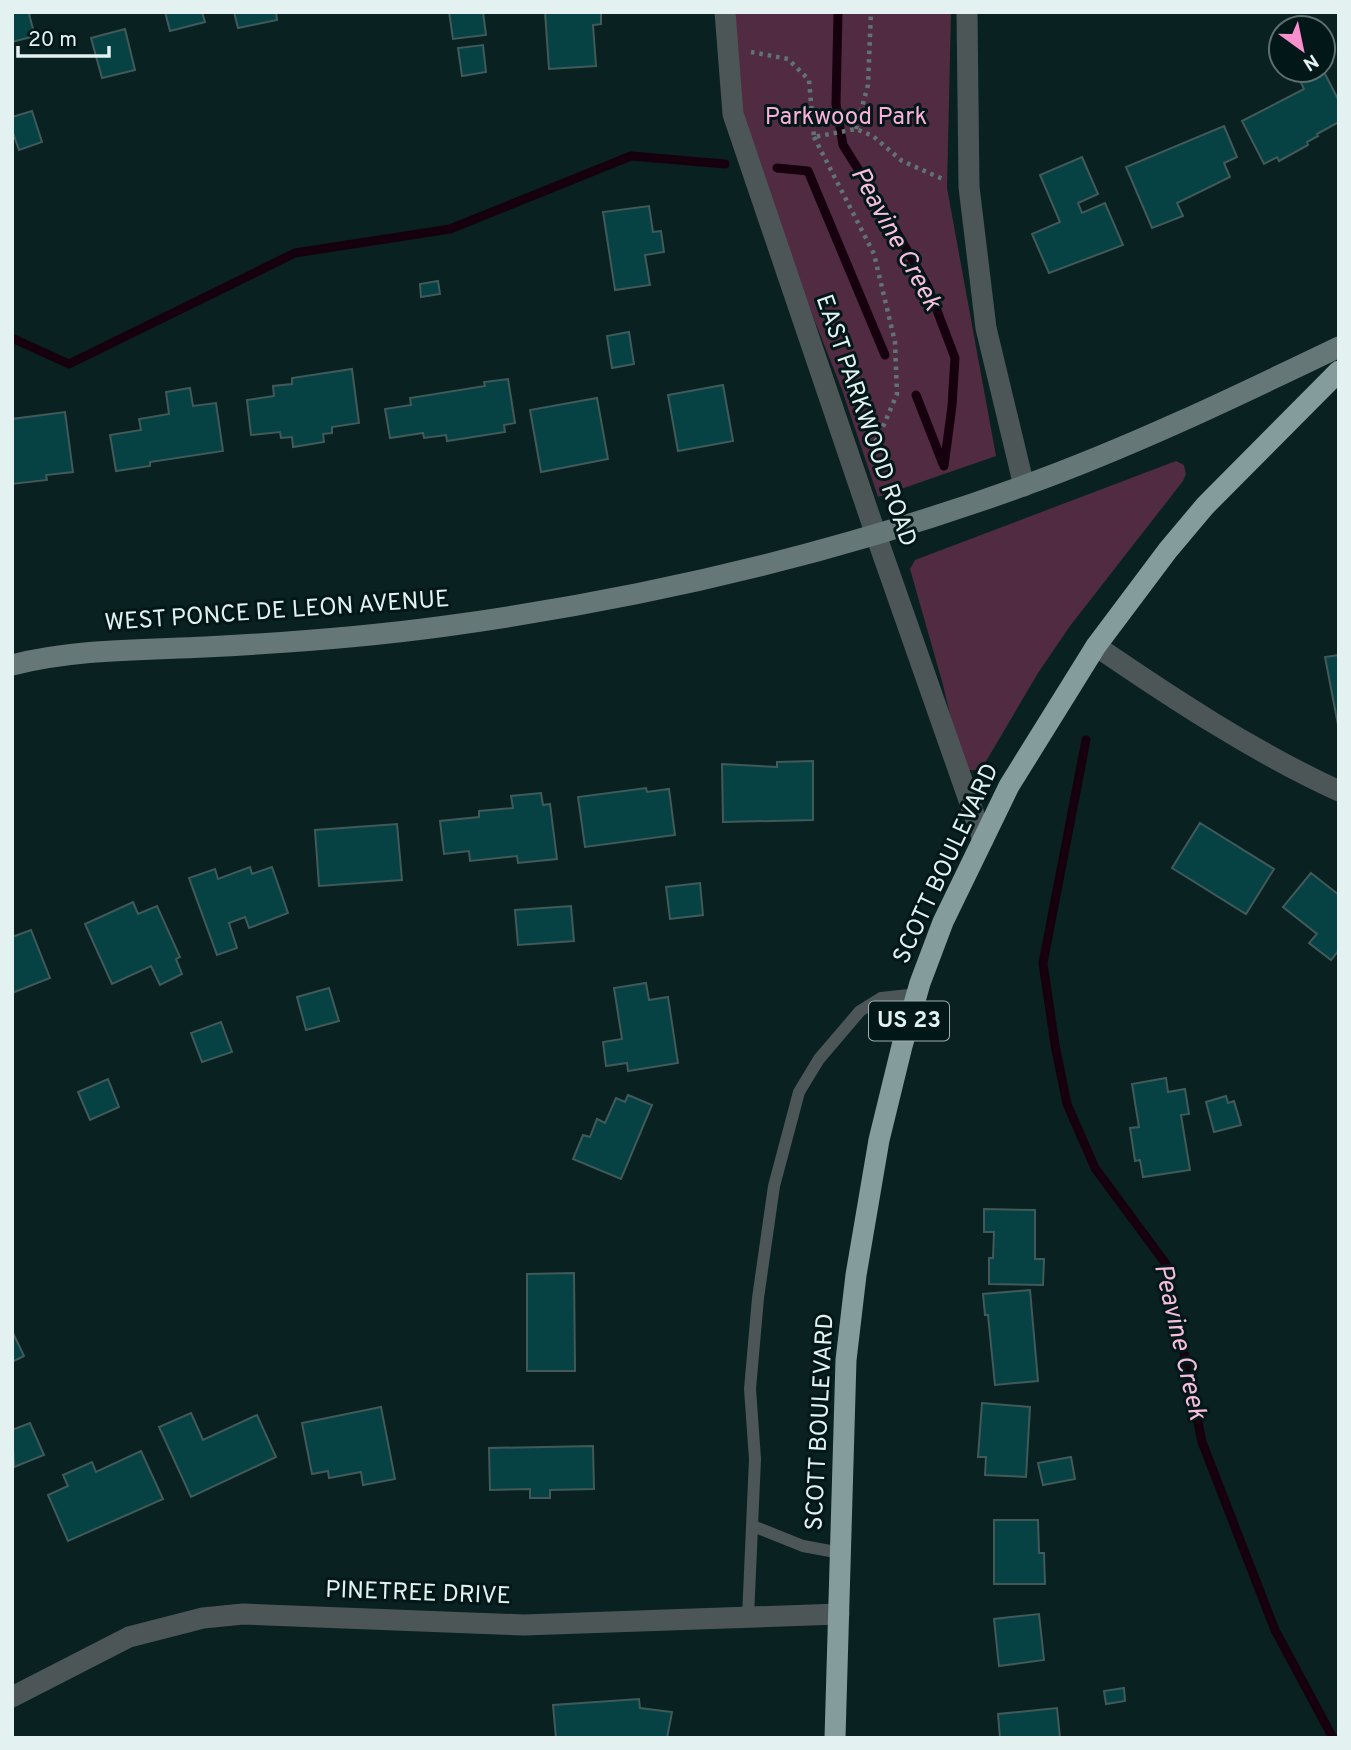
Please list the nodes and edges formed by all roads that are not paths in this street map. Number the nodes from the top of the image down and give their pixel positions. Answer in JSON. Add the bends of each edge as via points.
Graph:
{"nodes":[{"id":1,"x":725,"y":12,"type":"edge"},
{"id":2,"x":967,"y":12,"type":"edge"},
{"id":3,"x":1339,"y":346,"type":"edge"},
{"id":4,"x":1339,"y":371,"type":"edge"},
{"id":5,"x":1024,"y":486,"type":"junction"},
{"id":6,"x":876,"y":535,"type":"junction"},
{"id":7,"x":1096,"y":646,"type":"junction"},
{"id":8,"x":12,"y":665,"type":"edge"},
{"id":9,"x":1339,"y":790,"type":"edge"},
{"id":10,"x":983,"y":841,"type":"junction"},
{"id":11,"x":918,"y":994,"type":"junction"},
{"id":12,"x":753,"y":1526,"type":"junction"},
{"id":13,"x":841,"y":1553,"type":"junction"},
{"id":14,"x":839,"y":1614,"type":"junction"},
{"id":15,"x":748,"y":1617,"type":"junction"},
{"id":16,"x":12,"y":1697,"type":"edge"},
{"id":17,"x":835,"y":1738,"type":"edge"}],
"edges":[{"from":1,"to":6,"type":"street","name":"EAST PARKWOOD ROAD","via":[[733,114]]},
{"from":2,"to":5,"type":"street","via":[[970,187],[986,328]]},
{"from":3,"to":5,"type":"main road","name":"WEST PONCE DE LEON AVENUE","via":[[1169,426]]},
{"from":4,"to":7,"type":"highway","name":"SCOTT BOULEVARD","number":"US 23","via":[[1205,506]]},
{"from":5,"to":6,"type":"main road","name":"WEST PONCE DE LEON AVENUE"},
{"from":6,"to":8,"type":"main road","name":"WEST PONCE DE LEON AVENUE","via":[[621,599],[495,619],[323,639],[93,652]]},
{"from":6,"to":10,"type":"street","name":"EAST PARKWOOD ROAD"},
{"from":7,"to":9,"type":"street","via":[[1294,770]]},
{"from":7,"to":10,"type":"highway","name":"SCOTT BOULEVARD","number":"US 23","via":[[1009,786]]},
{"from":10,"to":11,"type":"highway","name":"SCOTT BOULEVARD","number":"US 23","via":[[943,922]]},
{"from":11,"to":12,"type":"lane","via":[[881,998],[860,1011],[819,1059],[799,1092],[774,1186],[758,1298],[750,1390]]},
{"from":11,"to":13,"type":"highway","name":"SCOTT BOULEVARD","number":"US 23","via":[[879,1140],[856,1275],[846,1360]]},
{"from":12,"to":13,"type":"lane","via":[[803,1546]]},
{"from":12,"to":15,"type":"lane"},
{"from":13,"to":14,"type":"highway","name":"SCOTT BOULEVARD","number":"US 23"},
{"from":14,"to":15,"type":"street","name":"PINETREE DRIVE"},
{"from":14,"to":17,"type":"highway","name":"SCOTT BOULEVARD","number":"US 23"},
{"from":15,"to":16,"type":"street","name":"PINETREE DRIVE","via":[[524,1625],[243,1614],[203,1618],[129,1637]]}]}
